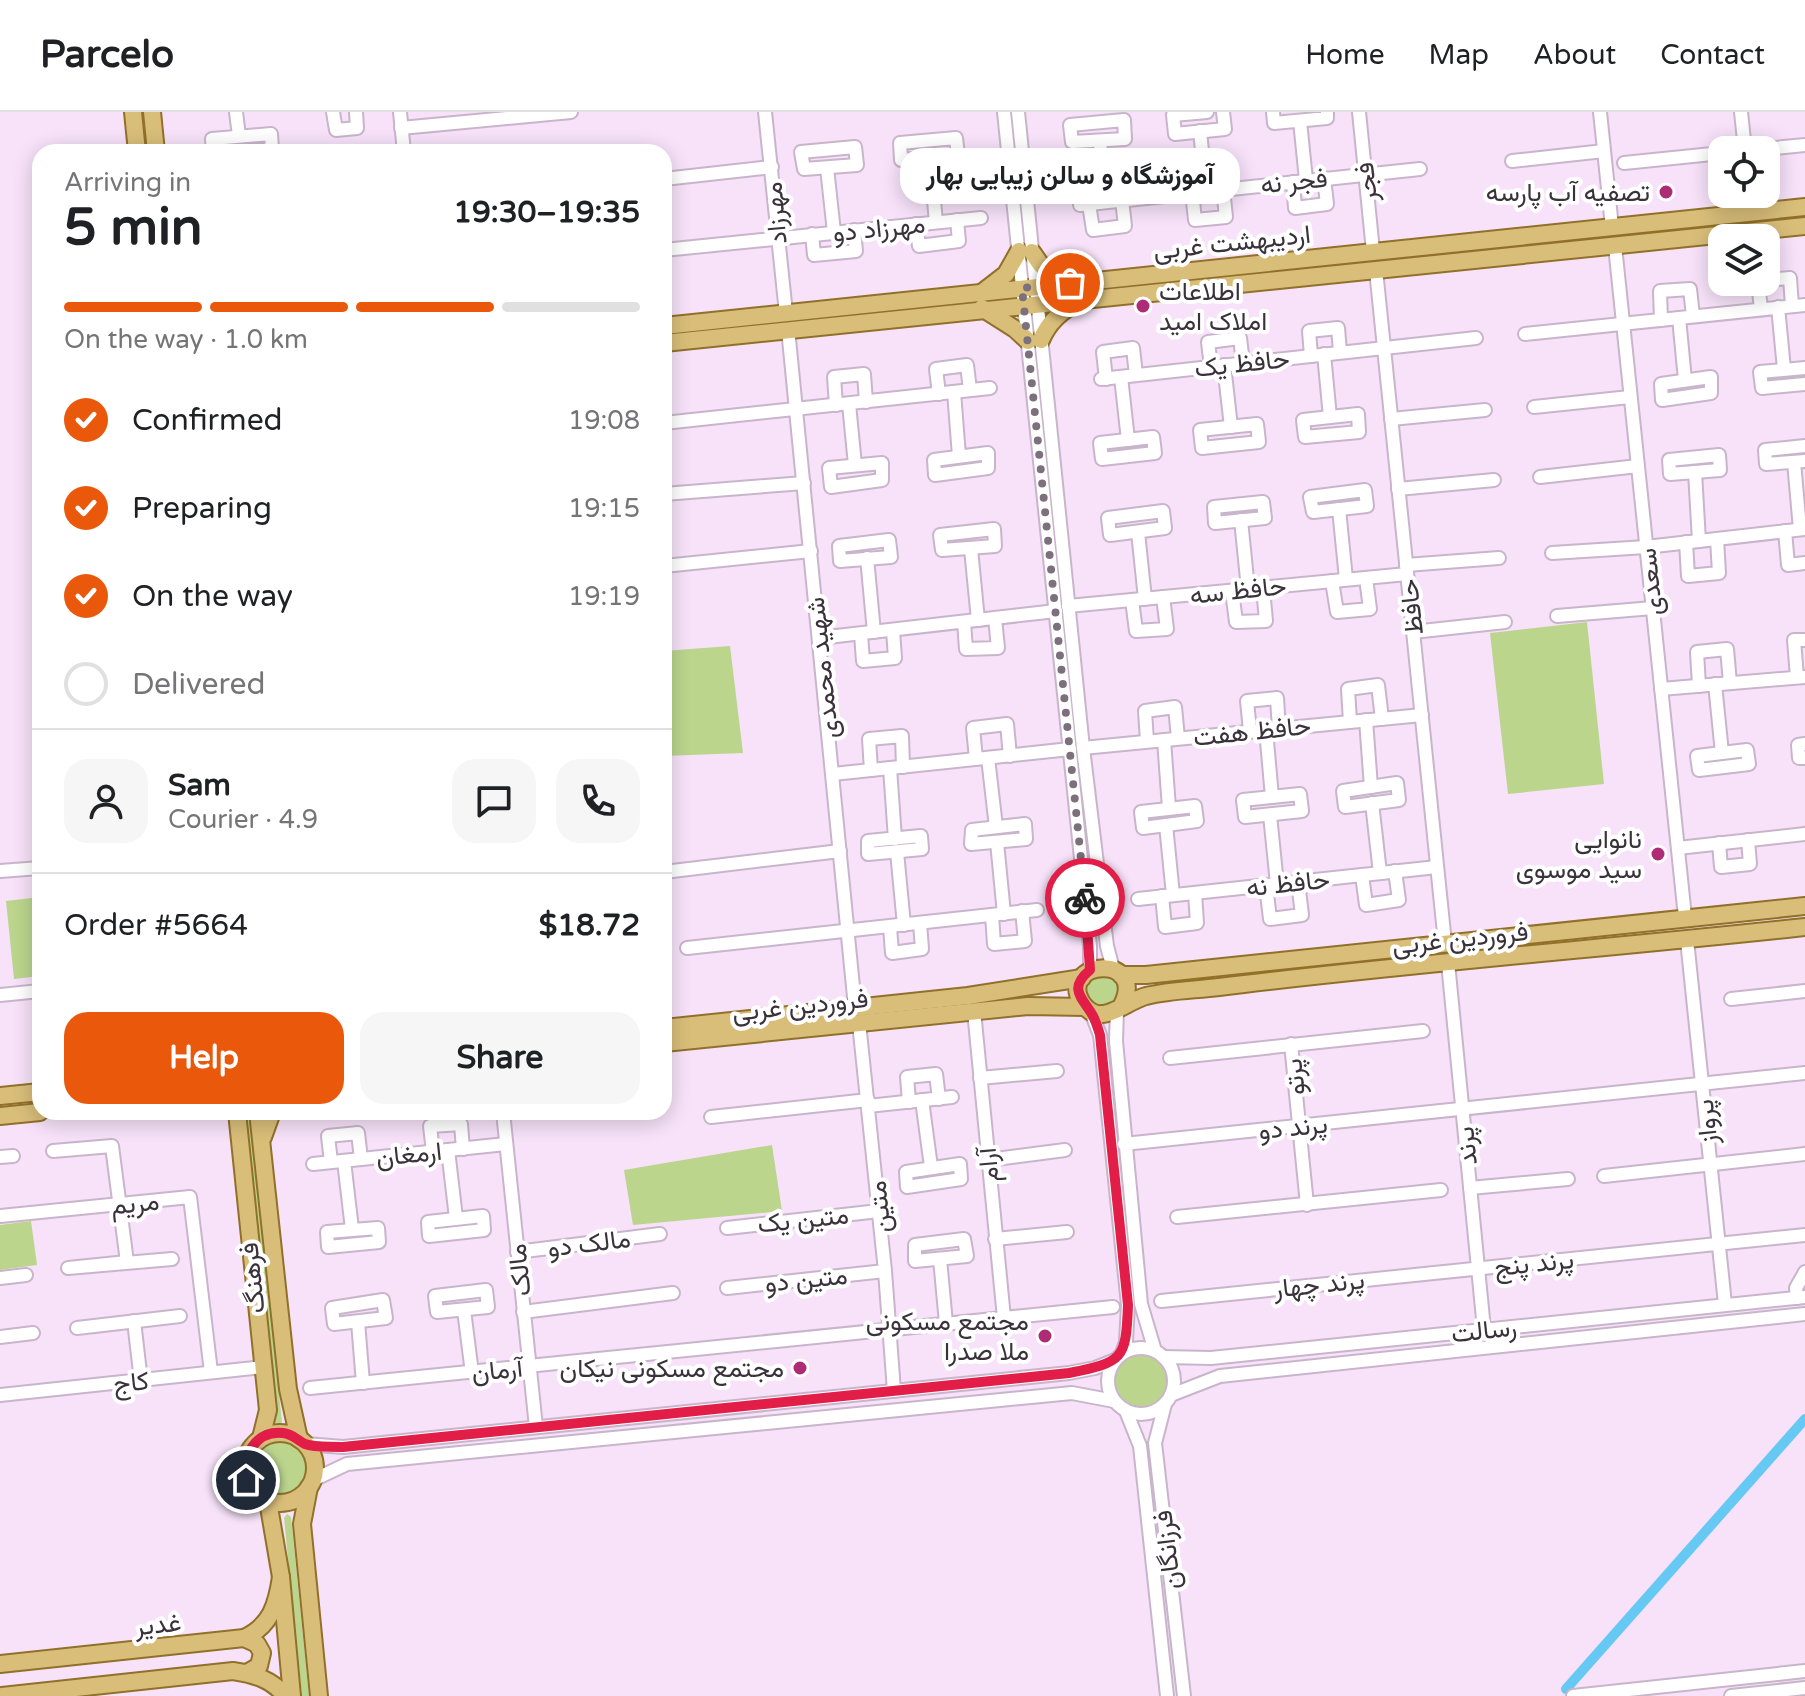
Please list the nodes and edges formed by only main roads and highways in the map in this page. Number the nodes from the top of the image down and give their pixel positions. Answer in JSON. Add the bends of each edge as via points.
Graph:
{"nodes":[{"id":1,"x":133,"y":112,"type":"edge"},
{"id":2,"x":152,"y":112,"type":"edge"},
{"id":3,"x":136,"y":144,"type":"edge"},
{"id":4,"x":155,"y":144,"type":"edge"},
{"id":5,"x":1805,"y":207,"type":"edge"},
{"id":6,"x":1805,"y":226,"type":"edge"},
{"id":7,"x":1070,"y":283,"type":"junction"},
{"id":8,"x":1030,"y":296,"type":"junction"},
{"id":9,"x":1081,"y":299,"type":"junction"},
{"id":10,"x":982,"y":300,"type":"junction"},
{"id":11,"x":787,"y":321,"type":"junction"},
{"id":12,"x":672,"y":326,"type":"edge"},
{"id":13,"x":672,"y":342,"type":"edge"},
{"id":14,"x":1805,"y":906,"type":"edge"},
{"id":15,"x":1805,"y":927,"type":"edge"},
{"id":16,"x":1117,"y":972,"type":"junction"},
{"id":17,"x":1086,"y":974,"type":"junction"},
{"id":18,"x":1119,"y":1007,"type":"junction"},
{"id":19,"x":1088,"y":1009,"type":"junction"},
{"id":20,"x":857,"y":1015,"type":"junction"},
{"id":21,"x":672,"y":1027,"type":"edge"},
{"id":22,"x":672,"y":1042,"type":"edge"},
{"id":23,"x":32,"y":1093,"type":"edge"},
{"id":24,"x":0,"y":1096,"type":"edge"},
{"id":25,"x":32,"y":1113,"type":"edge"},
{"id":26,"x":0,"y":1116,"type":"edge"},
{"id":27,"x":238,"y":1120,"type":"edge"},
{"id":28,"x":259,"y":1120,"type":"edge"},
{"id":29,"x":267,"y":1120,"type":"edge"},
{"id":30,"x":261,"y":1142,"type":"junction"},
{"id":31,"x":261,"y":1438,"type":"junction"},
{"id":32,"x":302,"y":1441,"type":"junction"},
{"id":33,"x":311,"y":1484,"type":"junction"},
{"id":34,"x":268,"y":1501,"type":"junction"},
{"id":35,"x":281,"y":1577,"type":"junction"},
{"id":36,"x":244,"y":1638,"type":"junction"},
{"id":37,"x":0,"y":1664,"type":"edge"},
{"id":38,"x":247,"y":1673,"type":"junction"},
{"id":39,"x":2,"y":1696,"type":"edge"},
{"id":40,"x":285,"y":1696,"type":"edge"},
{"id":41,"x":292,"y":1696,"type":"edge"},
{"id":42,"x":319,"y":1696,"type":"edge"}],
"edges":[{"from":1,"to":3,"type":"main road"},
{"from":2,"to":4,"type":"main road"},
{"from":5,"to":7,"type":"main road","name":"اردیبهشت غربی"},
{"from":6,"to":9,"type":"main road","name":"اردیبهشت غربی"},
{"from":7,"to":8,"type":"main road","name":"اردیبهشت غربی"},
{"from":7,"to":10,"type":"main road","via":[[1026,252]]},
{"from":8,"to":9,"type":"main road","name":"اردیبهشت غربی"},
{"from":8,"to":10,"type":"main road","name":"اردیبهشت غربی"},
{"from":9,"to":10,"type":"main road","via":[[1035,340]]},
{"from":10,"to":11,"type":"main road","name":"اردیبهشت غربی"},
{"from":11,"to":12,"type":"main road","name":"اردیبهشت غربی"},
{"from":11,"to":13,"type":"main road","name":"اردیبهشت غربی"},
{"from":14,"to":16,"type":"main road","name":"فروردین غربی","via":[[1146,975]]},
{"from":15,"to":18,"type":"main road","name":"فروردین غربی","via":[[1148,996]]},
{"from":16,"to":17,"type":"main road","via":[[1098,967]]},
{"from":16,"to":18,"type":"main road","via":[[1126,990]]},
{"from":17,"to":19,"type":"main road","via":[[1079,993]]},
{"from":17,"to":20,"type":"main road","name":"فروردین غربی"},
{"from":18,"to":19,"type":"main road","via":[[1104,1015]]},
{"from":19,"to":20,"type":"main road","name":"فروردین غربی","via":[[1028,1006]]},
{"from":20,"to":21,"type":"main road","name":"فروردین غربی"},
{"from":20,"to":22,"type":"main road","name":"فروردین غربی"},
{"from":23,"to":24,"type":"main road"},
{"from":25,"to":26,"type":"main road"},
{"from":27,"to":31,"type":"main road","name":"فرهنگ","via":[[268,1410]]},
{"from":28,"to":30,"type":"main road","name":"فرهنگ"},
{"from":29,"to":30,"type":"main road"},
{"from":30,"to":32,"type":"main road","name":"فرهنگ","via":[[288,1389]]},
{"from":31,"to":32,"type":"main road","via":[[276,1433]]},
{"from":31,"to":34,"type":"main road","via":[[247,1456],[245,1472],[255,1493]]},
{"from":32,"to":33,"type":"main road","via":[[315,1465]]},
{"from":33,"to":34,"type":"main road","via":[[291,1502]]},
{"from":33,"to":42,"type":"main road","via":[[302,1524]]},
{"from":34,"to":35,"type":"main road"},
{"from":35,"to":36,"type":"main road","via":[[268,1620]]},
{"from":35,"to":41,"type":"main road"},
{"from":36,"to":37,"type":"main road","name":"غدیر"},
{"from":36,"to":38,"type":"main road","via":[[262,1653],[259,1666]]},
{"from":38,"to":39,"type":"main road","name":"غدیر"},
{"from":38,"to":40,"type":"main road","via":[[271,1682]]}]}
